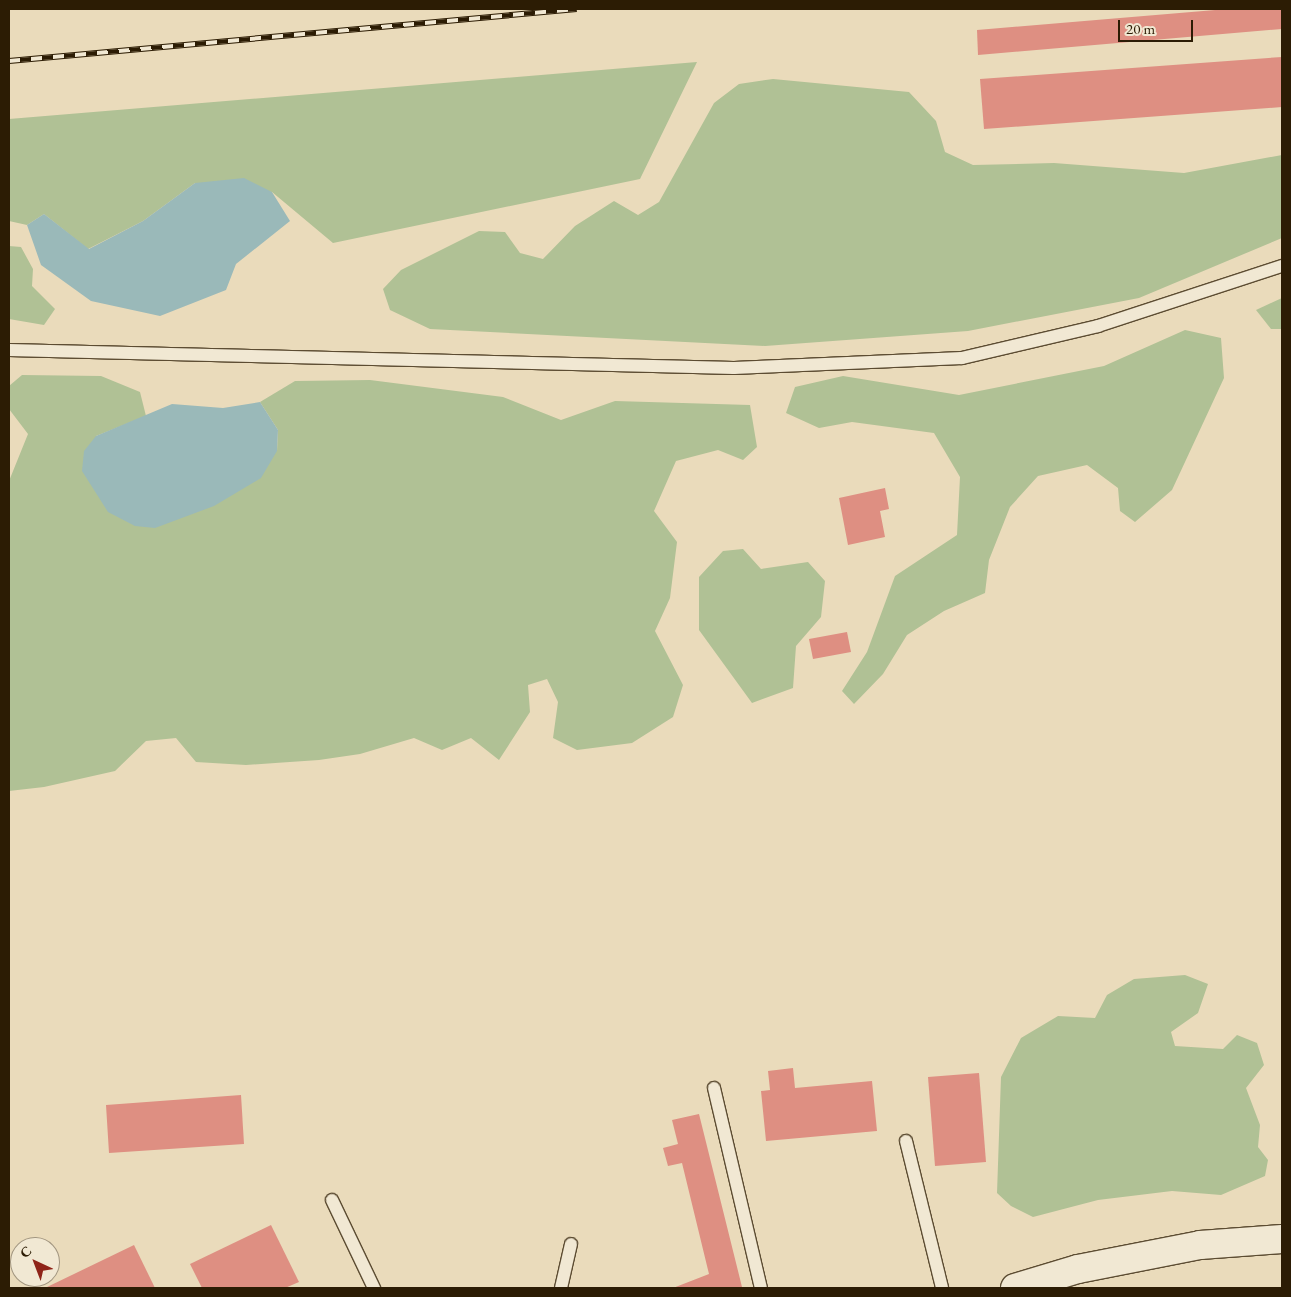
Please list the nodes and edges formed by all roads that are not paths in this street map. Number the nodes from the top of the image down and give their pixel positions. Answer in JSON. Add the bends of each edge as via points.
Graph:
{"nodes":[{"id":1,"x":1282,"y":266,"type":"edge"},
{"id":2,"x":9,"y":350,"type":"edge"},
{"id":3,"x":714,"y":1088,"type":"dead end"},
{"id":4,"x":906,"y":1141,"type":"dead end"},
{"id":5,"x":332,"y":1200,"type":"dead end"},
{"id":6,"x":1282,"y":1239,"type":"edge"},
{"id":7,"x":571,"y":1244,"type":"dead end"},
{"id":8,"x":374,"y":1288,"type":"edge"},
{"id":9,"x":561,"y":1288,"type":"edge"},
{"id":10,"x":761,"y":1288,"type":"edge"},
{"id":11,"x":942,"y":1288,"type":"edge"},
{"id":12,"x":1015,"y":1288,"type":"edge"}],
"edges":[{"from":1,"to":2,"type":"lane","via":[[1098,326],[962,358],[734,368]]},
{"from":3,"to":10,"type":"lane"},
{"from":4,"to":11,"type":"lane"},
{"from":5,"to":8,"type":"lane"},
{"from":6,"to":12,"type":"main road","via":[[1200,1245],[1078,1269]]},
{"from":7,"to":9,"type":"lane"}]}
